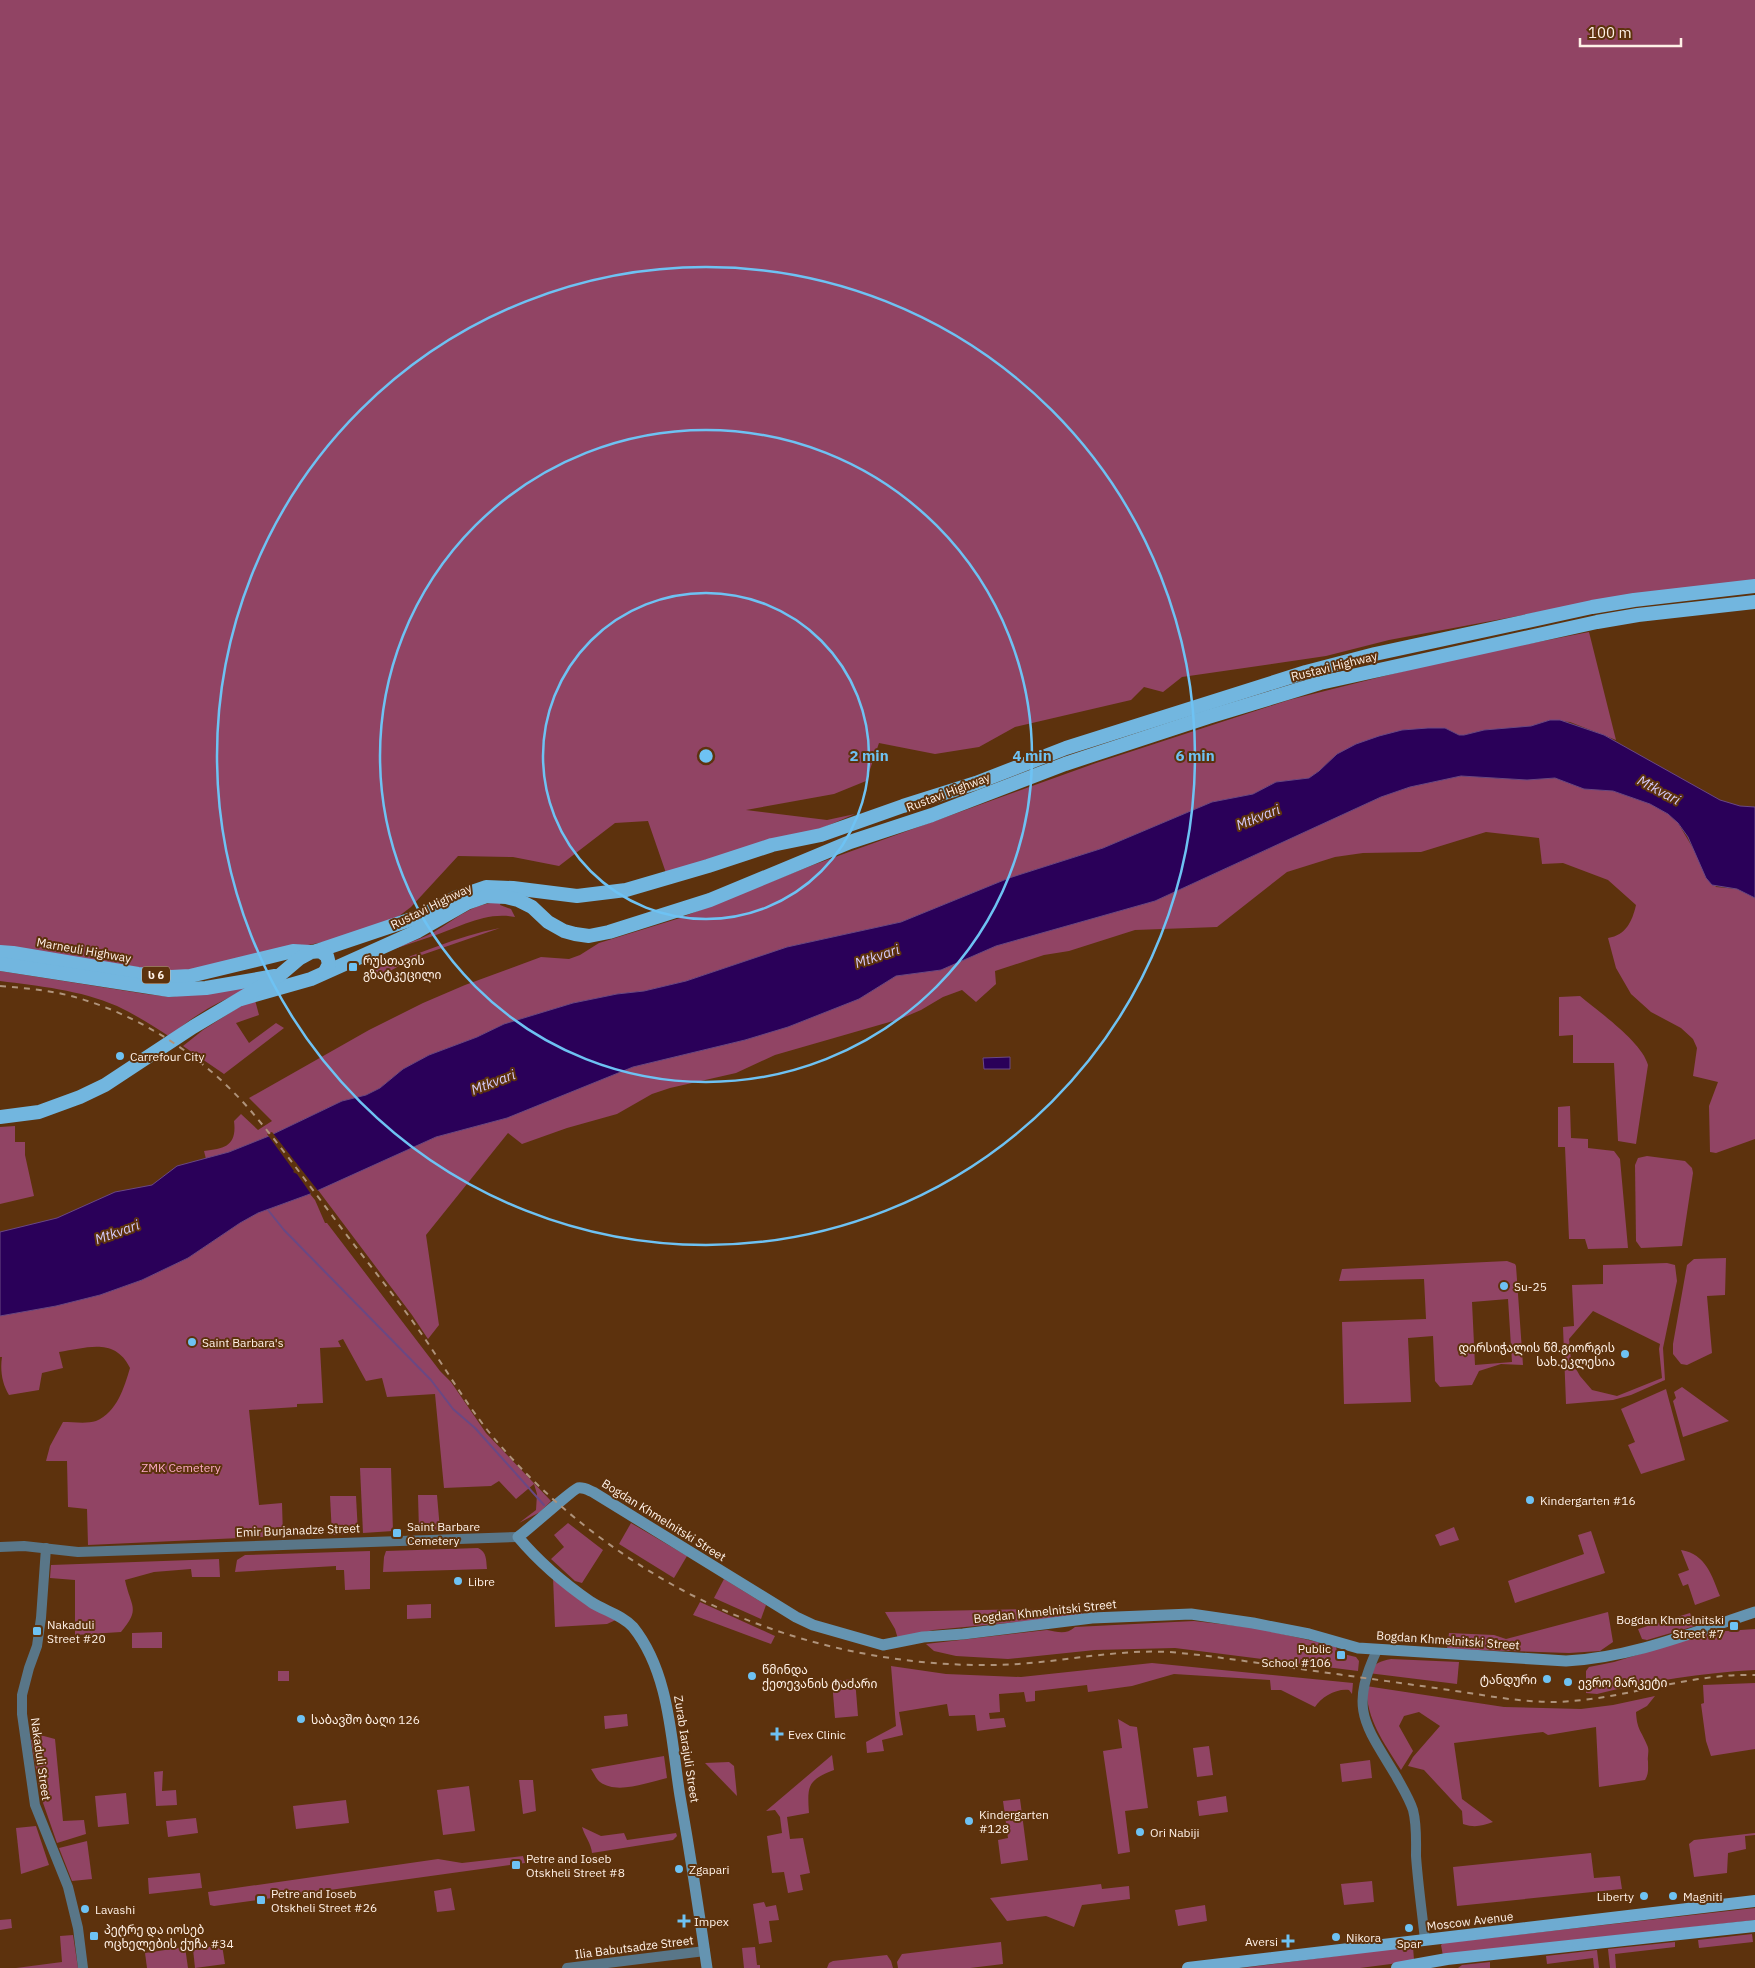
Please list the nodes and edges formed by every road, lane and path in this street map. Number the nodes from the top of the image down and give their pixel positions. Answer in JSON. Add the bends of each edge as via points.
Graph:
{"nodes":[{"id":1,"x":1755,"y":586,"type":"edge"},
{"id":2,"x":1755,"y":602,"type":"edge"},
{"id":3,"x":0,"y":952,"type":"edge"},
{"id":4,"x":312,"y":953,"type":"junction"},
{"id":5,"x":0,"y":964,"type":"edge"},
{"id":6,"x":325,"y":972,"type":"junction"},
{"id":7,"x":280,"y":975,"type":"junction"},
{"id":8,"x":307,"y":978,"type":"junction"},
{"id":9,"x":240,"y":999,"type":"junction"},
{"id":10,"x":0,"y":1117,"type":"edge"},
{"id":11,"x":518,"y":1537,"type":"junction"},
{"id":12,"x":0,"y":1547,"type":"edge"},
{"id":13,"x":46,"y":1548,"type":"junction"},
{"id":14,"x":1755,"y":1612,"type":"edge"},
{"id":15,"x":1377,"y":1650,"type":"junction"},
{"id":16,"x":1755,"y":1901,"type":"edge"},
{"id":17,"x":1755,"y":1926,"type":"edge"},
{"id":18,"x":1425,"y":1940,"type":"junction"},
{"id":19,"x":704,"y":1951,"type":"junction"},
{"id":20,"x":1429,"y":1963,"type":"junction"},
{"id":21,"x":83,"y":1968,"type":"edge"},
{"id":22,"x":567,"y":1968,"type":"edge"},
{"id":23,"x":707,"y":1968,"type":"edge"},
{"id":24,"x":1188,"y":1968,"type":"edge"},
{"id":25,"x":1397,"y":1968,"type":"edge"}],
"edges":[{"from":1,"to":4,"type":"highway","name":"Rustavi Highway","via":[[1634,600],[1375,654],[1306,672],[1066,748],[976,783],[821,835],[772,845],[626,890],[577,896],[486,887],[457,897],[421,916]]},
{"from":2,"to":6,"type":"highway","name":"Rustavi Highway","via":[[1638,615],[1553,630],[1320,683],[1066,764],[850,842],[710,900],[609,932],[589,936],[564,931],[518,900],[487,896]]},
{"from":3,"to":4,"type":"highway","name":"Marneuli Highway","number":"ს 6","via":[[171,977],[190,976],[293,951]]},
{"from":4,"to":6,"type":"highway","via":[[326,954],[329,962]]},
{"from":4,"to":7,"type":"highway","name":"Rustavi Highway"},
{"from":4,"to":8,"type":"highway","via":[[297,968]]},
{"from":5,"to":7,"type":"highway","name":"Marneuli Highway","number":"ს 6","via":[[170,990],[206,988]]},
{"from":6,"to":8,"type":"highway","name":"Rustavi Highway"},
{"from":7,"to":8,"type":"highway","name":"Marneuli Highway","number":"ს 6"},
{"from":7,"to":9,"type":"highway","name":"Rustavi Highway"},
{"from":8,"to":9,"type":"highway","name":"Rustavi Highway"},
{"from":9,"to":10,"type":"highway","name":"Rustavi Highway","via":[[105,1085],[39,1112]]},
{"from":11,"to":13,"type":"street","name":"Emir Burjanadze Street","via":[[78,1552]]},
{"from":11,"to":15,"type":"main road","name":"Bogdan Khmelnitski Street","via":[[568,1493],[578,1488],[586,1489],[796,1617],[875,1644],[1089,1618],[1191,1614],[1253,1623]]},
{"from":11,"to":19,"type":"main road","name":"Zurab Iarajuli Street","via":[[579,1594],[624,1618],[658,1672],[670,1724]]},
{"from":12,"to":13,"type":"street","name":"Emir Burjanadze Street"},
{"from":13,"to":21,"type":"street","name":"Nakaduli Street","via":[[37,1646],[22,1695],[22,1714],[35,1805],[70,1896]]},
{"from":14,"to":15,"type":"main road","name":"Bogdan Khmelnitski Street","via":[[1620,1654],[1589,1660]]},
{"from":15,"to":18,"type":"street","via":[[1363,1685],[1364,1718],[1368,1731],[1413,1811]]},
{"from":16,"to":18,"type":"main road","name":"Moscow Avenue"},
{"from":17,"to":20,"type":"main road"},
{"from":18,"to":20,"type":"main road"},
{"from":18,"to":24,"type":"main road","name":"Moscow Avenue"},
{"from":19,"to":22,"type":"street","name":"Ilia Babutsadze Street"},
{"from":19,"to":23,"type":"main road","name":"Zurab Iarajuli Street"},
{"from":20,"to":25,"type":"main road"}]}
